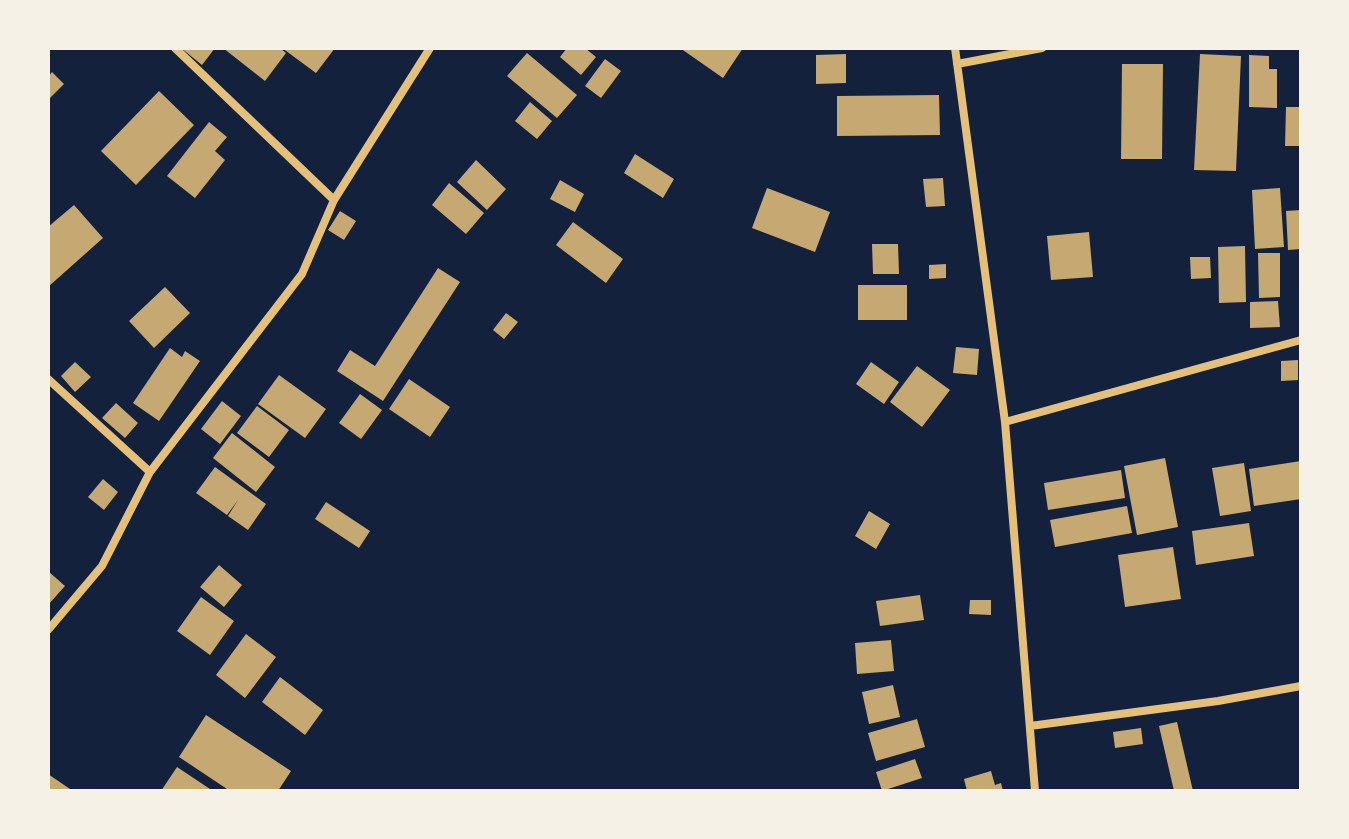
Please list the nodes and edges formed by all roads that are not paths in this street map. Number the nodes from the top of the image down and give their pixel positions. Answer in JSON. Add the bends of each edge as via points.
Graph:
{"nodes":[{"id":1,"x":175,"y":48,"type":"edge"},
{"id":2,"x":430,"y":48,"type":"edge"},
{"id":3,"x":955,"y":48,"type":"edge"},
{"id":4,"x":1042,"y":48,"type":"edge"},
{"id":5,"x":957,"y":64,"type":"junction"},
{"id":6,"x":334,"y":200,"type":"junction"},
{"id":7,"x":1301,"y":340,"type":"edge"},
{"id":8,"x":48,"y":379,"type":"edge"},
{"id":9,"x":1005,"y":422,"type":"junction"},
{"id":10,"x":150,"y":472,"type":"junction"},
{"id":11,"x":48,"y":630,"type":"edge"},
{"id":12,"x":1301,"y":686,"type":"edge"},
{"id":13,"x":1030,"y":726,"type":"junction"},
{"id":14,"x":1035,"y":791,"type":"edge"}],
"edges":[{"from":1,"to":6,"type":"street"},
{"from":2,"to":6,"type":"street"},
{"from":3,"to":5,"type":"street"},
{"from":4,"to":5,"type":"street"},
{"from":5,"to":9,"type":"street"},
{"from":6,"to":10,"type":"street","via":[[302,274]]},
{"from":7,"to":9,"type":"street"},
{"from":8,"to":10,"type":"street"},
{"from":9,"to":13,"type":"street"},
{"from":10,"to":11,"type":"street","via":[[102,566]]},
{"from":12,"to":13,"type":"street"},
{"from":13,"to":14,"type":"street"}]}
